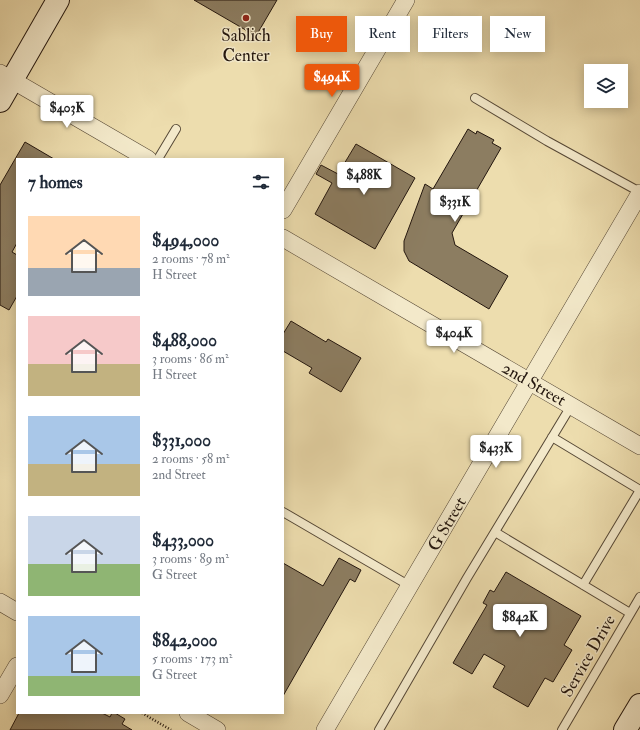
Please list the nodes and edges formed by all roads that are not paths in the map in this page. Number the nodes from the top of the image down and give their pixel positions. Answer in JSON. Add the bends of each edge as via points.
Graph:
{"nodes":[{"id":1,"x":58,"y":0,"type":"edge"},
{"id":2,"x":406,"y":0,"type":"edge"},
{"id":3,"x":6,"y":77,"type":"edge"},
{"id":4,"x":475,"y":98,"type":"dead end"},
{"id":5,"x":0,"y":101,"type":"edge"},
{"id":6,"x":176,"y":129,"type":"dead end"},
{"id":7,"x":146,"y":158,"type":"edge"},
{"id":8,"x":159,"y":158,"type":"edge"},
{"id":9,"x":640,"y":192,"type":"edge"},
{"id":10,"x":284,"y":208,"type":"edge"},
{"id":11,"x":284,"y":239,"type":"edge"},
{"id":12,"x":530,"y":382,"type":"junction"},
{"id":13,"x":571,"y":406,"type":"junction"},
{"id":14,"x":552,"y":437,"type":"junction"},
{"id":15,"x":640,"y":446,"type":"edge"},
{"id":16,"x":640,"y":490,"type":"edge"},
{"id":17,"x":284,"y":513,"type":"edge"},
{"id":18,"x":494,"y":532,"type":"junction"},
{"id":19,"x":583,"y":585,"type":"junction"},
{"id":20,"x":410,"y":586,"type":"junction"},
{"id":21,"x":640,"y":597,"type":"edge"},
{"id":22,"x":0,"y":602,"type":"edge"},
{"id":23,"x":16,"y":611,"type":"edge"},
{"id":24,"x":630,"y":613,"type":"junction"},
{"id":25,"x":16,"y":668,"type":"edge"},
{"id":26,"x":0,"y":695,"type":"edge"},
{"id":27,"x":640,"y":705,"type":"edge"},
{"id":28,"x":190,"y":714,"type":"edge"},
{"id":29,"x":216,"y":730,"type":"edge"},
{"id":30,"x":326,"y":730,"type":"edge"},
{"id":31,"x":379,"y":730,"type":"edge"},
{"id":32,"x":562,"y":730,"type":"edge"},
{"id":33,"x":625,"y":730,"type":"edge"}],
"edges":[{"from":1,"to":3,"type":"street"},
{"from":2,"to":10,"type":"street"},
{"from":3,"to":5,"type":"street"},
{"from":3,"to":7,"type":"street"},
{"from":4,"to":9,"type":"lane"},
{"from":6,"to":8,"type":"lane"},
{"from":9,"to":12,"type":"street","name":"G Street"},
{"from":11,"to":12,"type":"street","name":"2nd Street"},
{"from":12,"to":13,"type":"street","name":"2nd Street"},
{"from":12,"to":20,"type":"street","name":"G Street"},
{"from":13,"to":14,"type":"lane"},
{"from":13,"to":15,"type":"street","name":"2nd Street"},
{"from":14,"to":16,"type":"lane"},
{"from":14,"to":18,"type":"lane"},
{"from":16,"to":19,"type":"lane"},
{"from":17,"to":20,"type":"lane"},
{"from":18,"to":19,"type":"lane"},
{"from":18,"to":31,"type":"lane"},
{"from":19,"to":24,"type":"lane"},
{"from":20,"to":30,"type":"street","name":"G Street"},
{"from":21,"to":24,"type":"lane","name":"Service Drive"},
{"from":22,"to":23,"type":"street"},
{"from":24,"to":32,"type":"lane","name":"Service Drive"},
{"from":25,"to":26,"type":"street"},
{"from":27,"to":33,"type":"street"},
{"from":28,"to":29,"type":"street"}]}
